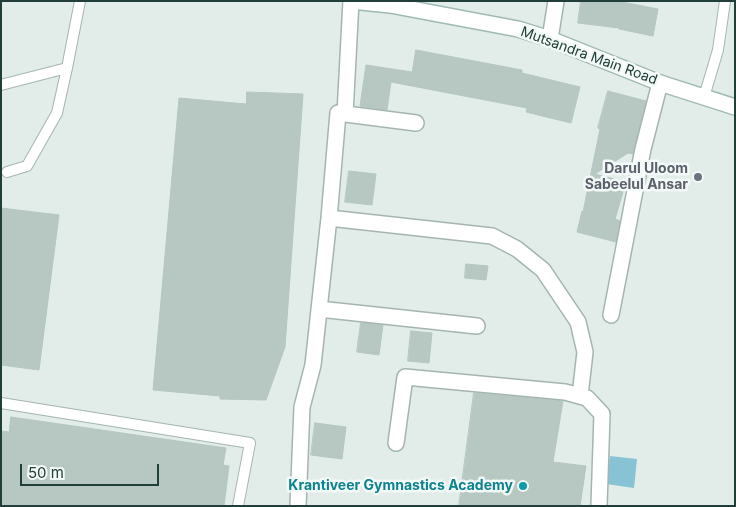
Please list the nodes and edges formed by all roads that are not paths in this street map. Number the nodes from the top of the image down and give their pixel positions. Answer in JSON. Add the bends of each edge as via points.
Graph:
{"nodes":[{"id":1,"x":80,"y":1,"type":"edge"},
{"id":2,"x":351,"y":1,"type":"edge"},
{"id":3,"x":556,"y":1,"type":"edge"},
{"id":4,"x":725,"y":1,"type":"edge"},
{"id":5,"x":390,"y":3,"type":"edge"},
{"id":6,"x":550,"y":39,"type":"junction"},
{"id":7,"x":67,"y":68,"type":"junction"},
{"id":8,"x":660,"y":83,"type":"junction"},
{"id":9,"x":1,"y":85,"type":"edge"},
{"id":10,"x":704,"y":97,"type":"junction"},
{"id":11,"x":735,"y":107,"type":"edge"},
{"id":12,"x":345,"y":114,"type":"junction"},
{"id":13,"x":416,"y":123,"type":"dead end"},
{"id":14,"x":7,"y":172,"type":"dead end"},
{"id":15,"x":329,"y":218,"type":"junction"},
{"id":16,"x":319,"y":309,"type":"junction"},
{"id":17,"x":611,"y":315,"type":"dead end"},
{"id":18,"x":477,"y":326,"type":"dead end"},
{"id":19,"x":580,"y":396,"type":"junction"},
{"id":20,"x":1,"y":403,"type":"edge"},
{"id":21,"x":396,"y":444,"type":"dead end"},
{"id":22,"x":238,"y":506,"type":"edge"},
{"id":23,"x":298,"y":506,"type":"edge"},
{"id":24,"x":599,"y":506,"type":"edge"}],
"edges":[{"from":1,"to":7,"type":"lane"},
{"from":2,"to":5,"type":"street","name":"Mutsandra Main Road"},
{"from":2,"to":12,"type":"street"},
{"from":3,"to":6,"type":"street"},
{"from":4,"to":10,"type":"lane","via":[[718,50]]},
{"from":5,"to":6,"type":"street","name":"Mutsandra Main Road","via":[[518,29]]},
{"from":6,"to":8,"type":"street","name":"Mutsandra Main Road"},
{"from":7,"to":9,"type":"lane"},
{"from":7,"to":14,"type":"lane","via":[[57,113],[27,166]]},
{"from":8,"to":10,"type":"street","name":"Mutsandra Main Road"},
{"from":8,"to":17,"type":"street","via":[[643,149]]},
{"from":10,"to":11,"type":"street","name":"Mutsandra Main Road"},
{"from":12,"to":13,"type":"street"},
{"from":12,"to":15,"type":"street","via":[[338,113]]},
{"from":15,"to":16,"type":"street"},
{"from":15,"to":19,"type":"street","via":[[492,236],[517,249],[543,270],[578,322],[585,352]]},
{"from":16,"to":18,"type":"street"},
{"from":16,"to":23,"type":"street","via":[[313,365],[302,407]]},
{"from":19,"to":21,"type":"street","via":[[405,377]]},
{"from":19,"to":24,"type":"street","via":[[587,398],[602,414]]},
{"from":20,"to":22,"type":"lane","via":[[250,443]]}]}
